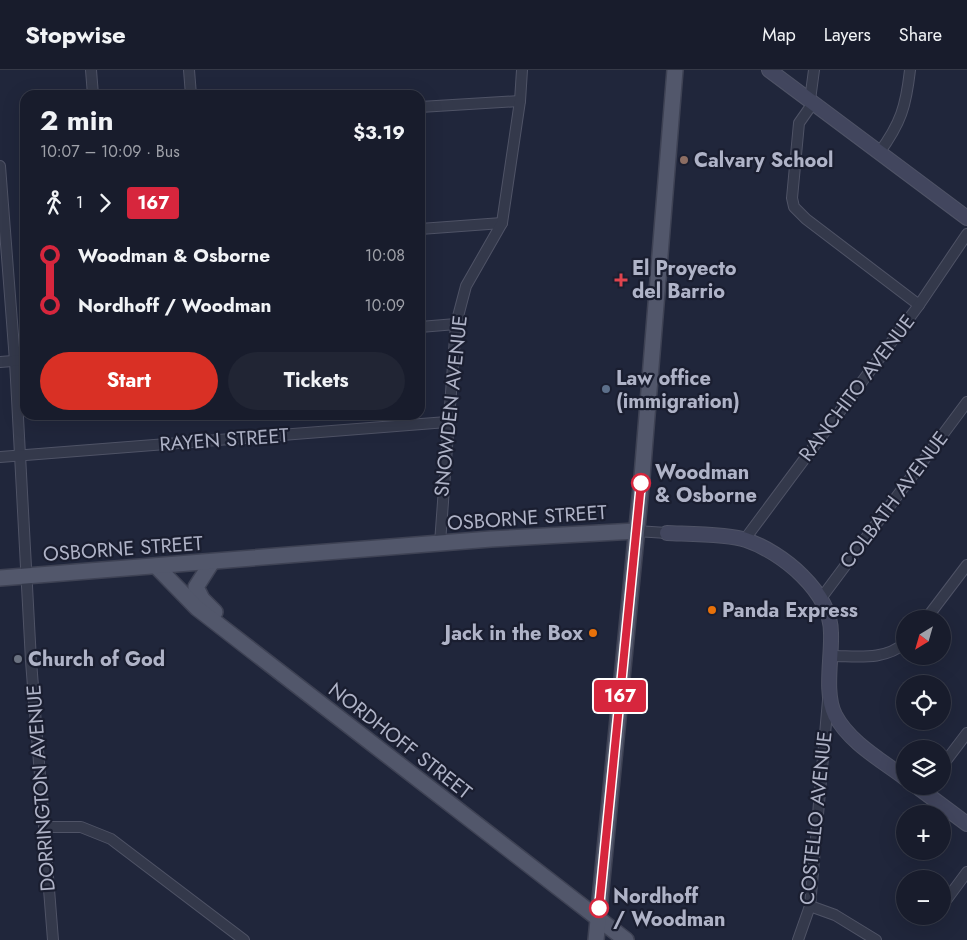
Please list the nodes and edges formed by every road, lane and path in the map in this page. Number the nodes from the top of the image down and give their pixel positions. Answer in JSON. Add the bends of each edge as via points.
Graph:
{"nodes":[{"id":1,"x":91,"y":70,"type":"edge"},
{"id":2,"x":189,"y":70,"type":"edge"},
{"id":3,"x":522,"y":70,"type":"edge"},
{"id":4,"x":676,"y":70,"type":"edge"},
{"id":5,"x":769,"y":70,"type":"edge"},
{"id":6,"x":814,"y":70,"type":"edge"},
{"id":7,"x":910,"y":70,"type":"edge"},
{"id":8,"x":93,"y":90,"type":"edge"},
{"id":9,"x":191,"y":90,"type":"edge"},
{"id":10,"x":520,"y":101,"type":"junction"},
{"id":11,"x":811,"y":102,"type":"junction"},
{"id":12,"x":425,"y":107,"type":"edge"},
{"id":13,"x":879,"y":153,"type":"junction"},
{"id":14,"x":0,"y":166,"type":"edge"},
{"id":15,"x":967,"y":218,"type":"edge"},
{"id":16,"x":502,"y":224,"type":"junction"},
{"id":17,"x":425,"y":229,"type":"edge"},
{"id":18,"x":967,"y":234,"type":"edge"},
{"id":19,"x":919,"y":305,"type":"junction"},
{"id":20,"x":456,"y":324,"type":"junction"},
{"id":21,"x":425,"y":327,"type":"edge"},
{"id":22,"x":20,"y":361,"type":"edge"},
{"id":23,"x":0,"y":362,"type":"edge"},
{"id":24,"x":967,"y":402,"type":"edge"},
{"id":25,"x":21,"y":420,"type":"edge"},
{"id":26,"x":447,"y":422,"type":"junction"},
{"id":27,"x":21,"y":455,"type":"junction"},
{"id":28,"x":0,"y":457,"type":"edge"},
{"id":29,"x":636,"y":531,"type":"junction"},
{"id":30,"x":667,"y":533,"type":"joint"},
{"id":31,"x":745,"y":539,"type":"junction"},
{"id":32,"x":440,"y":544,"type":"junction"},
{"id":33,"x":212,"y":562,"type":"junction"},
{"id":34,"x":156,"y":566,"type":"junction"},
{"id":35,"x":967,"y":566,"type":"edge"},
{"id":36,"x":26,"y":576,"type":"junction"},
{"id":37,"x":0,"y":578,"type":"edge"},
{"id":38,"x":822,"y":598,"type":"junction"},
{"id":39,"x":933,"y":610,"type":"edge"},
{"id":40,"x":221,"y":628,"type":"junction"},
{"id":41,"x":896,"y":648,"type":"edge"},
{"id":42,"x":832,"y":656,"type":"junction"},
{"id":43,"x":828,"y":694,"type":"junction"},
{"id":44,"x":967,"y":733,"type":"edge"},
{"id":45,"x":951,"y":754,"type":"edge"},
{"id":46,"x":896,"y":771,"type":"edge"},
{"id":47,"x":931,"y":795,"type":"edge"},
{"id":48,"x":967,"y":824,"type":"edge"},
{"id":49,"x":44,"y":827,"type":"junction"},
{"id":50,"x":967,"y":872,"type":"edge"},
{"id":51,"x":951,"y":894,"type":"edge"},
{"id":52,"x":810,"y":906,"type":"junction"},
{"id":53,"x":598,"y":919,"type":"junction"},
{"id":54,"x":53,"y":940,"type":"edge"},
{"id":55,"x":244,"y":940,"type":"edge"},
{"id":56,"x":596,"y":940,"type":"edge"},
{"id":57,"x":626,"y":940,"type":"edge"},
{"id":58,"x":798,"y":940,"type":"edge"},
{"id":59,"x":876,"y":940,"type":"edge"}],
"edges":[{"from":1,"to":8,"type":"street"},
{"from":2,"to":9,"type":"street"},
{"from":3,"to":10,"type":"street","name":"SNOWDEN AVENUE"},
{"from":4,"to":29,"type":"main road"},
{"from":5,"to":11,"type":"street"},
{"from":6,"to":11,"type":"street"},
{"from":7,"to":13,"type":"street","via":[[903,115]]},
{"from":10,"to":12,"type":"street"},
{"from":10,"to":16,"type":"street","name":"SNOWDEN AVENUE"},
{"from":11,"to":13,"type":"street"},
{"from":11,"to":19,"type":"street","via":[[799,123],[792,198],[794,207]]},
{"from":13,"to":15,"type":"street"},
{"from":14,"to":22,"type":"street","name":"DORRINGTON AVENUE"},
{"from":16,"to":17,"type":"street"},
{"from":16,"to":20,"type":"street","name":"SNOWDEN AVENUE","via":[[466,286]]},
{"from":18,"to":19,"type":"street","name":"RANCHITO AVENUE"},
{"from":19,"to":31,"type":"street","name":"RANCHITO AVENUE"},
{"from":20,"to":21,"type":"street"},
{"from":20,"to":26,"type":"street","name":"SNOWDEN AVENUE"},
{"from":22,"to":23,"type":"street"},
{"from":24,"to":38,"type":"street","name":"COLBATH AVENUE"},
{"from":25,"to":27,"type":"street","name":"DORRINGTON AVENUE"},
{"from":26,"to":27,"type":"street","name":"RAYEN STREET"},
{"from":26,"to":32,"type":"street","name":"SNOWDEN AVENUE"},
{"from":27,"to":28,"type":"street","name":"RAYEN STREET"},
{"from":27,"to":36,"type":"street","name":"DORRINGTON AVENUE"},
{"from":29,"to":30,"type":"street","name":"OSBORNE STREET"},
{"from":29,"to":32,"type":"main road","name":"OSBORNE STREET"},
{"from":29,"to":53,"type":"main road"},
{"from":30,"to":31,"type":"street","name":"OSBORNE STREET"},
{"from":31,"to":38,"type":"street","name":"OSBORNE STREET","via":[[793,569]]},
{"from":32,"to":33,"type":"main road","name":"OSBORNE STREET"},
{"from":33,"to":34,"type":"main road","name":"OSBORNE STREET"},
{"from":33,"to":40,"type":"main road","via":[[196,587],[202,599],[214,610]]},
{"from":34,"to":36,"type":"main road","name":"OSBORNE STREET"},
{"from":34,"to":40,"type":"main road","name":"NORDHOFF STREET","via":[[186,599]]},
{"from":35,"to":39,"type":"street"},
{"from":36,"to":37,"type":"main road","name":"OSBORNE STREET"},
{"from":36,"to":49,"type":"street","name":"DORRINGTON AVENUE"},
{"from":38,"to":42,"type":"street","name":"OSBORNE STREET","via":[[831,624]]},
{"from":40,"to":53,"type":"main road","name":"NORDHOFF STREET"},
{"from":41,"to":42,"type":"street","via":[[874,657]]},
{"from":42,"to":43,"type":"street","name":"OSBORNE STREET"},
{"from":43,"to":46,"type":"street","name":"OSBORNE STREET","via":[[835,715],[849,734]]},
{"from":43,"to":52,"type":"street","name":"COSTELLO AVENUE"},
{"from":44,"to":45,"type":"street"},
{"from":47,"to":48,"type":"street"},
{"from":49,"to":54,"type":"street","name":"DORRINGTON AVENUE"},
{"from":49,"to":55,"type":"street","via":[[81,827],[111,839]]},
{"from":50,"to":51,"type":"street"},
{"from":52,"to":58,"type":"street","name":"COSTELLO AVENUE"},
{"from":52,"to":59,"type":"street","via":[[835,915]]},
{"from":53,"to":56,"type":"main road"},
{"from":53,"to":57,"type":"main road","name":"NORDHOFF STREET"}]}
